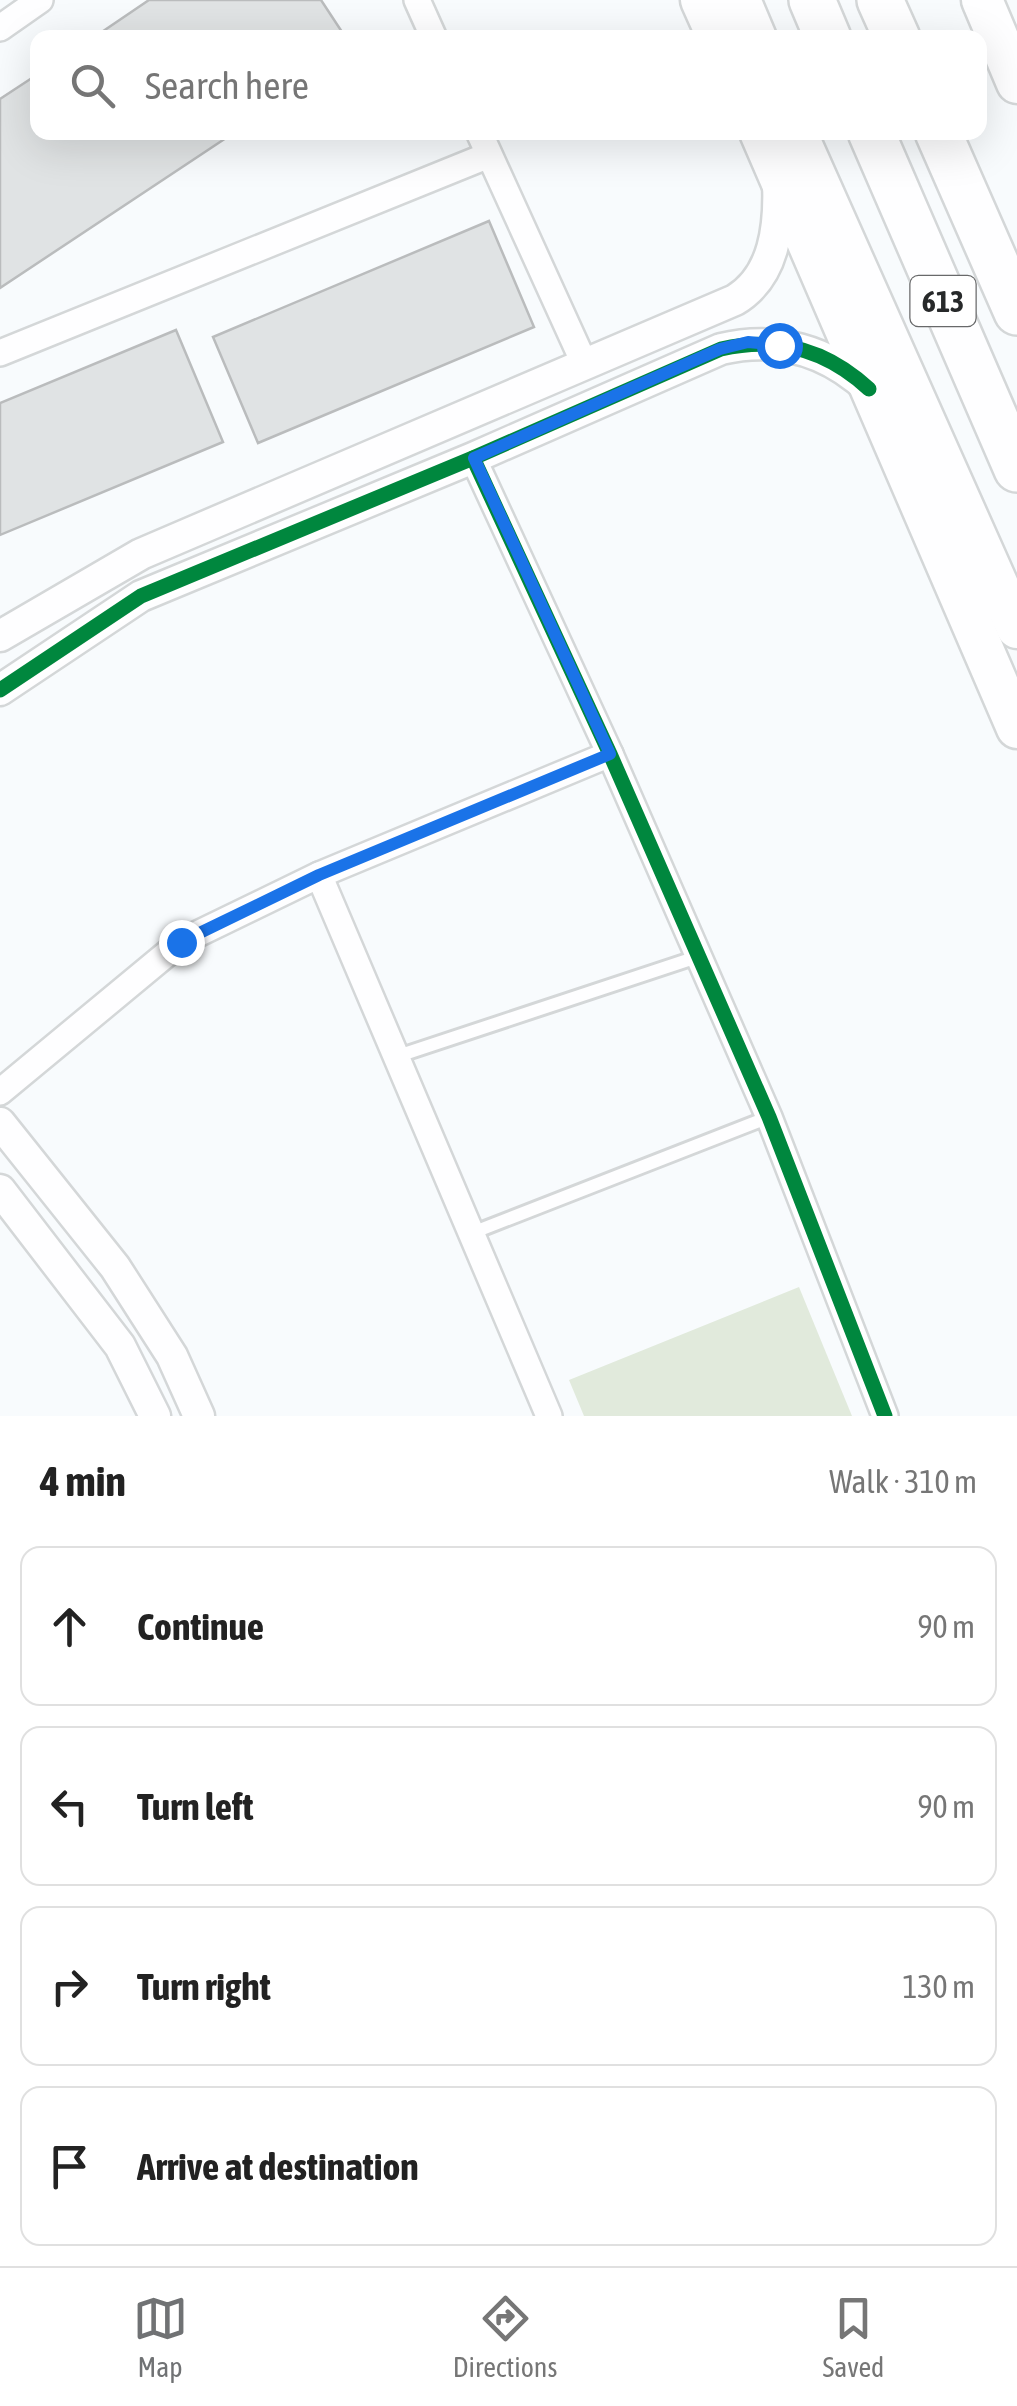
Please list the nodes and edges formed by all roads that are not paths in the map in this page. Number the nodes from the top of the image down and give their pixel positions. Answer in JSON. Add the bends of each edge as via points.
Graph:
{"nodes":[{"id":1,"x":40,"y":0,"type":"edge"},
{"id":2,"x":416,"y":0,"type":"edge"},
{"id":3,"x":701,"y":0,"type":"edge"},
{"id":4,"x":740,"y":0,"type":"edge"},
{"id":5,"x":812,"y":0,"type":"edge"},
{"id":6,"x":880,"y":0,"type":"edge"},
{"id":7,"x":903,"y":0,"type":"edge"},
{"id":8,"x":996,"y":17,"type":"edge"},
{"id":9,"x":0,"y":28,"type":"edge"},
{"id":10,"x":430,"y":30,"type":"edge"},
{"id":11,"x":714,"y":30,"type":"edge"},
{"id":12,"x":753,"y":30,"type":"edge"},
{"id":13,"x":825,"y":30,"type":"edge"},
{"id":14,"x":893,"y":30,"type":"edge"},
{"id":15,"x":913,"y":30,"type":"edge"},
{"id":16,"x":1017,"y":83,"type":"edge"},
{"id":17,"x":763,"y":140,"type":"edge"},
{"id":18,"x":799,"y":140,"type":"edge"},
{"id":19,"x":874,"y":140,"type":"edge"},
{"id":20,"x":941,"y":140,"type":"edge"},
{"id":21,"x":952,"y":140,"type":"edge"},
{"id":22,"x":484,"y":144,"type":"edge"},
{"id":23,"x":778,"y":174,"type":"junction"},
{"id":24,"x":989,"y":249,"type":"junction"},
{"id":25,"x":1017,"y":312,"type":"edge"},
{"id":26,"x":677,"y":325,"type":"junction"},
{"id":27,"x":0,"y":353,"type":"edge"},
{"id":28,"x":692,"y":361,"type":"junction"},
{"id":29,"x":585,"y":365,"type":"junction"},
{"id":30,"x":869,"y":390,"type":"junction"},
{"id":31,"x":474,"y":458,"type":"junction"},
{"id":32,"x":1017,"y":469,"type":"edge"},
{"id":33,"x":1017,"y":628,"type":"edge"},
{"id":34,"x":0,"y":636,"type":"edge"},
{"id":35,"x":0,"y":690,"type":"edge"},
{"id":36,"x":1017,"y":728,"type":"edge"},
{"id":37,"x":610,"y":754,"type":"junction"},
{"id":38,"x":319,"y":875,"type":"junction"},
{"id":39,"x":700,"y":956,"type":"junction"},
{"id":40,"x":398,"y":1056,"type":"junction"},
{"id":41,"x":0,"y":1092,"type":"edge"},
{"id":42,"x":769,"y":1117,"type":"junction"},
{"id":43,"x":0,"y":1123,"type":"edge"},
{"id":44,"x":0,"y":1190,"type":"edge"},
{"id":45,"x":472,"y":1233,"type":"junction"},
{"id":46,"x":155,"y":1416,"type":"edge"},
{"id":47,"x":199,"y":1416,"type":"edge"},
{"id":48,"x":550,"y":1416,"type":"edge"},
{"id":49,"x":886,"y":1416,"type":"edge"}],
"edges":[{"from":1,"to":9,"type":"street"},
{"from":2,"to":10,"type":"street"},
{"from":3,"to":11,"type":"main road"},
{"from":4,"to":12,"type":"main road"},
{"from":5,"to":13,"type":"highway"},
{"from":6,"to":14,"type":"highway"},
{"from":7,"to":15,"type":"highway"},
{"from":8,"to":16,"type":"main road"},
{"from":17,"to":23,"type":"main road"},
{"from":18,"to":33,"type":"main road"},
{"from":19,"to":32,"type":"highway","number":"613"},
{"from":20,"to":24,"type":"highway","number":"613"},
{"from":21,"to":24,"type":"highway"},
{"from":22,"to":27,"type":"street"},
{"from":22,"to":29,"type":"street"},
{"from":23,"to":26,"type":"street","via":[[774,241],[752,290]]},
{"from":23,"to":30,"type":"main road"},
{"from":24,"to":25,"type":"highway","number":"613"},
{"from":26,"to":28,"type":"street","via":[[704,340]]},
{"from":26,"to":29,"type":"street"},
{"from":28,"to":30,"type":"street","via":[[748,342],[806,349]]},
{"from":28,"to":31,"type":"street"},
{"from":29,"to":34,"type":"street","via":[[140,554]]},
{"from":30,"to":36,"type":"main road"},
{"from":31,"to":35,"type":"street","via":[[141,596]]},
{"from":31,"to":37,"type":"street"},
{"from":37,"to":38,"type":"street"},
{"from":37,"to":39,"type":"street"},
{"from":38,"to":40,"type":"street"},
{"from":38,"to":41,"type":"street","via":[[181,942]]},
{"from":39,"to":40,"type":"lane"},
{"from":39,"to":42,"type":"street"},
{"from":40,"to":45,"type":"street"},
{"from":42,"to":45,"type":"lane"},
{"from":42,"to":49,"type":"street"},
{"from":43,"to":47,"type":"street","via":[[115,1266],[172,1356]]},
{"from":44,"to":46,"type":"street","via":[[120,1346]]},
{"from":45,"to":48,"type":"street"}]}
